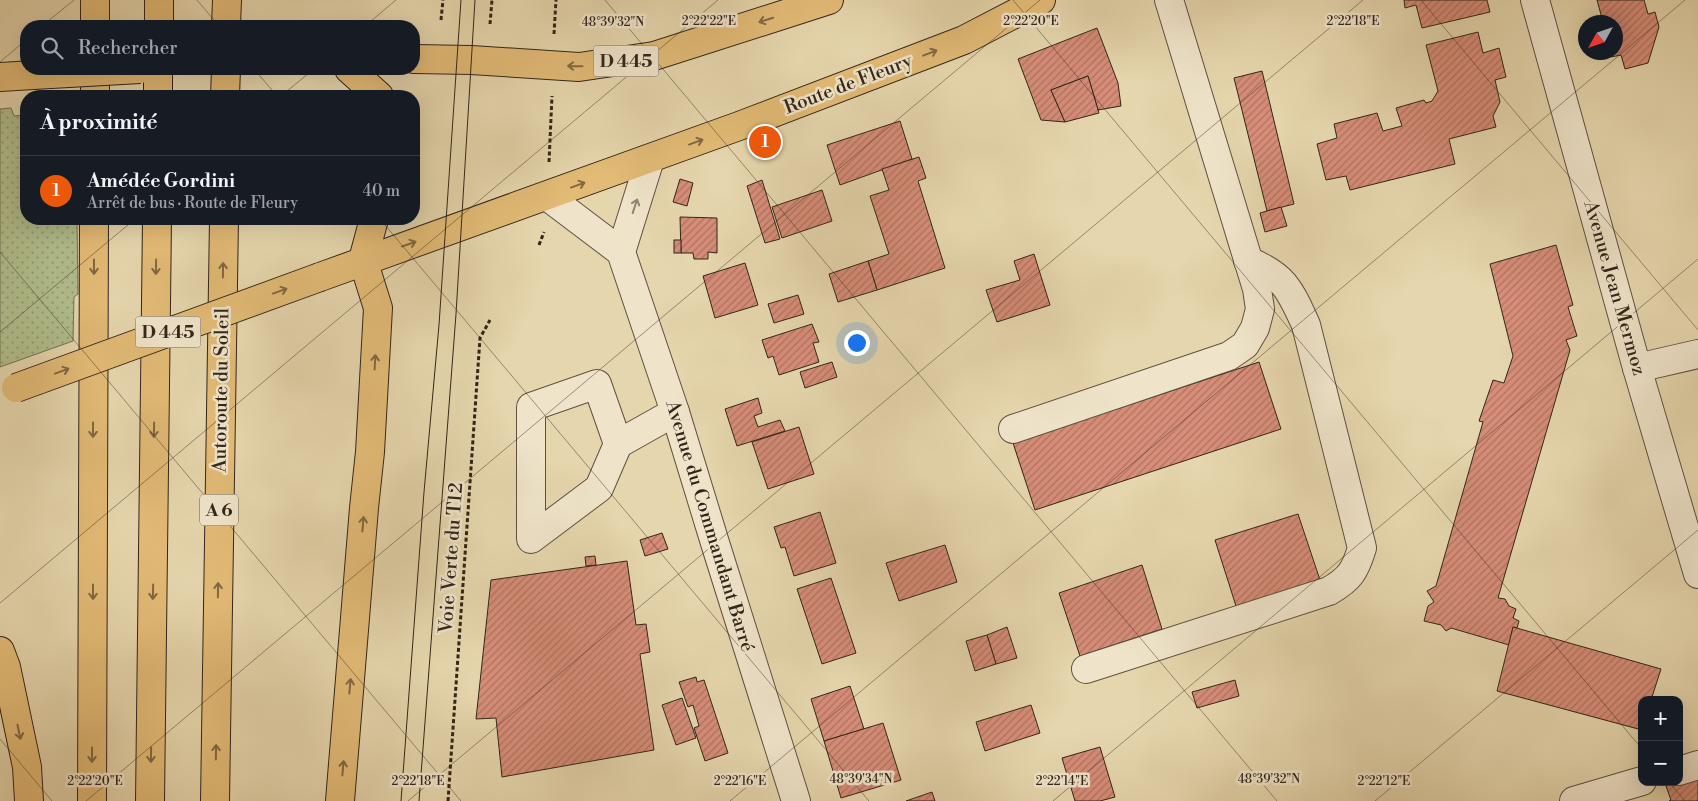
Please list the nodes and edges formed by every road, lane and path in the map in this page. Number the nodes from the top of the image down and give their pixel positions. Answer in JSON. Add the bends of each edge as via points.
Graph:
{"nodes":[{"id":1,"x":95,"y":0,"type":"edge"},
{"id":2,"x":159,"y":0,"type":"edge"},
{"id":3,"x":227,"y":0,"type":"edge"},
{"id":4,"x":443,"y":0,"type":"edge"},
{"id":5,"x":492,"y":0,"type":"edge"},
{"id":6,"x":556,"y":0,"type":"edge"},
{"id":7,"x":829,"y":0,"type":"edge"},
{"id":8,"x":1041,"y":0,"type":"edge"},
{"id":9,"x":1169,"y":0,"type":"edge"},
{"id":10,"x":1535,"y":0,"type":"edge"},
{"id":11,"x":95,"y":20,"type":"edge"},
{"id":12,"x":159,"y":20,"type":"edge"},
{"id":13,"x":226,"y":20,"type":"edge"},
{"id":14,"x":441,"y":20,"type":"dead end"},
{"id":15,"x":490,"y":24,"type":"dead end"},
{"id":16,"x":420,"y":59,"type":"edge"},
{"id":17,"x":553,"y":65,"type":"junction"},
{"id":18,"x":33,"y":75,"type":"edge"},
{"id":19,"x":95,"y":75,"type":"edge"},
{"id":20,"x":158,"y":75,"type":"edge"},
{"id":21,"x":226,"y":75,"type":"edge"},
{"id":22,"x":356,"y":75,"type":"edge"},
{"id":23,"x":0,"y":77,"type":"edge"},
{"id":24,"x":94,"y":90,"type":"edge"},
{"id":25,"x":158,"y":90,"type":"edge"},
{"id":26,"x":225,"y":90,"type":"edge"},
{"id":27,"x":372,"y":90,"type":"edge"},
{"id":28,"x":650,"y":159,"type":"junction"},
{"id":29,"x":547,"y":196,"type":"junction"},
{"id":30,"x":94,"y":225,"type":"edge"},
{"id":31,"x":157,"y":225,"type":"edge"},
{"id":32,"x":224,"y":225,"type":"edge"},
{"id":33,"x":372,"y":225,"type":"edge"},
{"id":34,"x":621,"y":252,"type":"junction"},
{"id":35,"x":362,"y":260,"type":"junction"},
{"id":36,"x":1248,"y":261,"type":"junction"},
{"id":37,"x":490,"y":320,"type":"dead end"},
{"id":38,"x":1698,"y":354,"type":"edge"},
{"id":39,"x":1638,"y":368,"type":"junction"},
{"id":40,"x":8,"y":391,"type":"edge"},
{"id":41,"x":675,"y":412,"type":"junction"},
{"id":42,"x":1013,"y":429,"type":"dead end"},
{"id":43,"x":618,"y":444,"type":"junction"},
{"id":44,"x":1694,"y":546,"type":"edge"},
{"id":45,"x":1698,"y":574,"type":"edge"},
{"id":46,"x":0,"y":651,"type":"edge"},
{"id":47,"x":1086,"y":669,"type":"dead end"},
{"id":48,"x":1698,"y":765,"type":"edge"},
{"id":49,"x":1683,"y":770,"type":"edge"},
{"id":50,"x":1638,"y":783,"type":"edge"},
{"id":51,"x":29,"y":801,"type":"edge"},
{"id":52,"x":92,"y":801,"type":"edge"},
{"id":53,"x":150,"y":801,"type":"edge"},
{"id":54,"x":215,"y":801,"type":"edge"},
{"id":55,"x":340,"y":801,"type":"edge"},
{"id":56,"x":448,"y":801,"type":"edge"},
{"id":57,"x":796,"y":801,"type":"edge"},
{"id":58,"x":1574,"y":801,"type":"edge"}],
"edges":[{"from":1,"to":11,"type":"main road"},
{"from":2,"to":12,"type":"main road"},
{"from":3,"to":13,"type":"main road"},
{"from":4,"to":14,"type":"path"},
{"from":5,"to":15,"type":"path"},
{"from":6,"to":17,"type":"path"},
{"from":7,"to":17,"type":"main road","number":"D 445","one_way":true,"via":[[654,56],[580,67]]},
{"from":28,"to":8,"type":"main road","name":"Route de Fleury","number":"D 445","one_way":true,"via":[[964,40]]},
{"from":9,"to":36,"type":"street"},
{"from":10,"to":39,"type":"street","name":"Avenue Jean Mermoz"},
{"from":16,"to":17,"type":"main road","number":"D 445"},
{"from":17,"to":29,"type":"path"},
{"from":18,"to":23,"type":"main road","bridge":true},
{"from":19,"to":24,"type":"main road"},
{"from":20,"to":25,"type":"main road"},
{"from":21,"to":26,"type":"main road"},
{"from":22,"to":27,"type":"main road"},
{"from":29,"to":28,"type":"main road","number":"D 445","one_way":true},
{"from":34,"to":28,"type":"street","one_way":true},
{"from":29,"to":34,"type":"street"},
{"from":35,"to":29,"type":"main road","number":"D 445","one_way":true},
{"from":30,"to":52,"type":"main road","one_way":true},
{"from":31,"to":53,"type":"main road","one_way":true},
{"from":54,"to":32,"type":"main road","name":"Autoroute du Soleil","number":"A 6","one_way":true},
{"from":33,"to":35,"type":"main road"},
{"from":34,"to":41,"type":"street","name":"Avenue du Commandant Barré"},
{"from":40,"to":35,"type":"main road","number":"D 445","one_way":true,"bridge":true},
{"from":55,"to":35,"type":"main road","one_way":true,"via":[[370,452],[378,308]]},
{"from":36,"to":42,"type":"street","via":[[1260,309],[1255,328],[1245,345],[1229,356]]},
{"from":36,"to":47,"type":"street","via":[[1266,268],[1280,279],[1291,293],[1306,325],[1362,548],[1356,566],[1343,583],[1329,591]]},
{"from":37,"to":56,"type":"path","name":"Voie Verte du T12","via":[[480,338]]},
{"from":38,"to":39,"type":"street"},
{"from":39,"to":44,"type":"street","name":"Avenue Jean Mermoz"},
{"from":41,"to":43,"type":"street"},
{"from":41,"to":57,"type":"street","name":"Avenue du Commandant Barré"},
{"from":43,"to":43,"type":"street","via":[[597,384],[531,407],[531,540],[599,488]]},
{"from":44,"to":45,"type":"street","name":"Avenue Jean Mermoz"},
{"from":46,"to":51,"type":"main road","one_way":true,"via":[[27,767]]},
{"from":48,"to":49,"type":"street"},
{"from":50,"to":58,"type":"street"}]}
